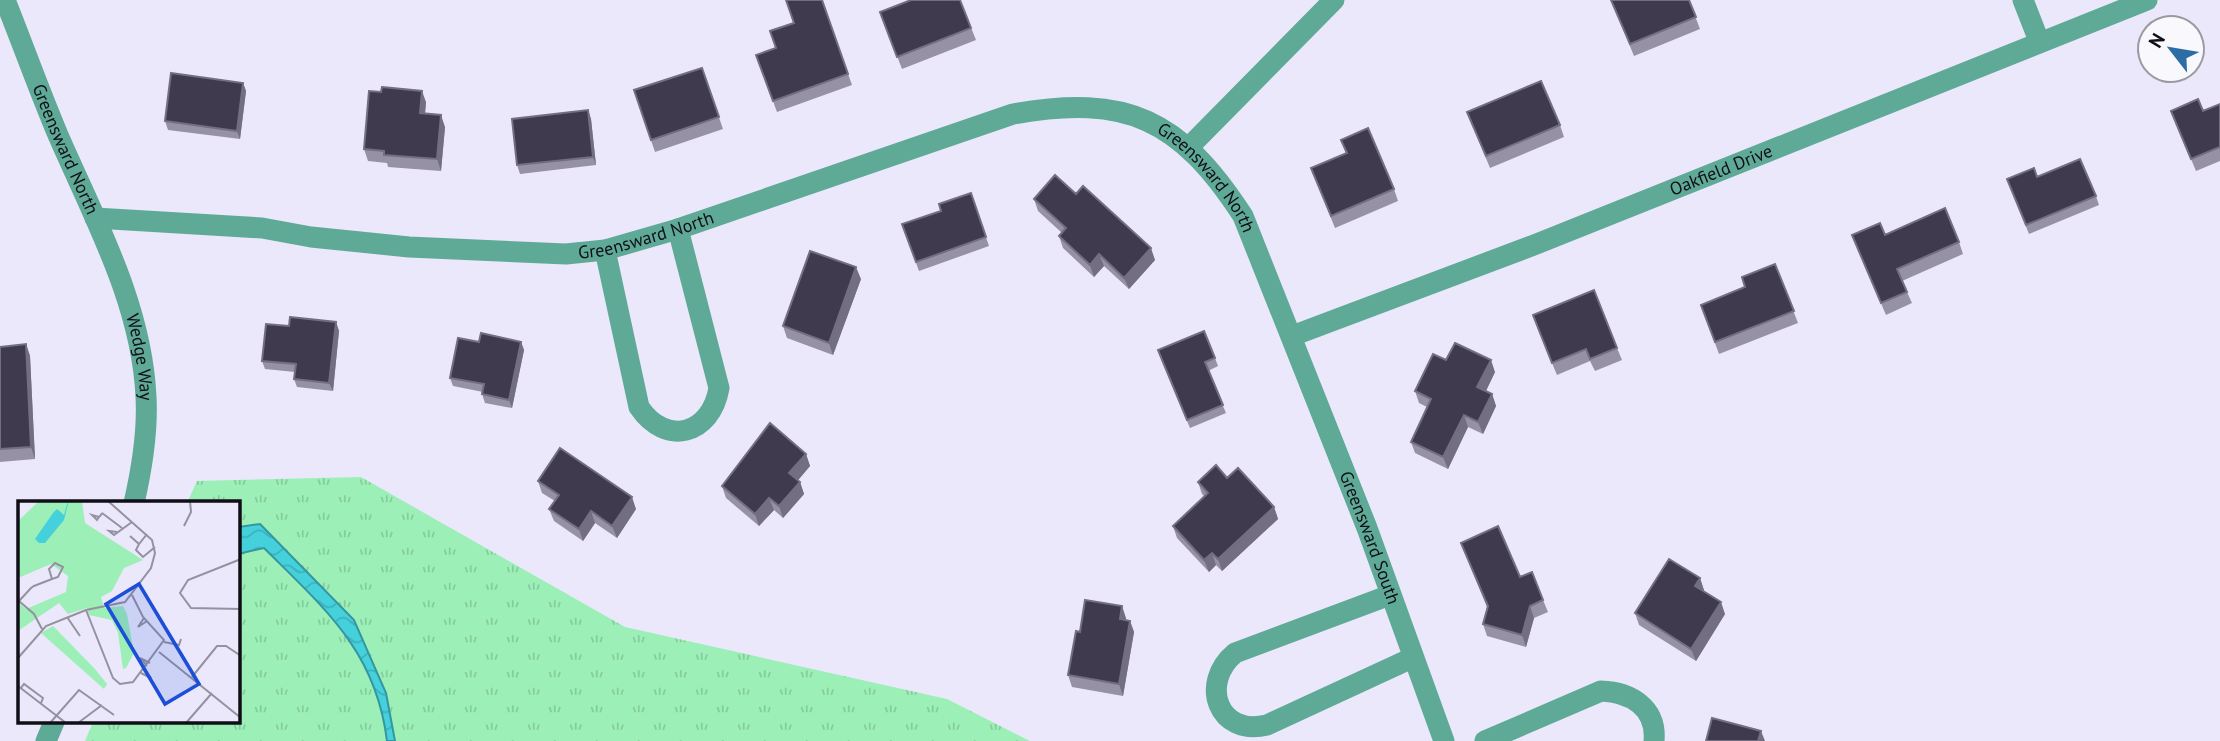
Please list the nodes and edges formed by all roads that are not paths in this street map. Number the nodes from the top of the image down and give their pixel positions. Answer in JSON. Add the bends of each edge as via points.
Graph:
{"nodes":[{"id":1,"x":5,"y":0,"type":"edge"},
{"id":2,"x":1334,"y":0,"type":"edge"},
{"id":3,"x":2023,"y":0,"type":"edge"},
{"id":4,"x":2147,"y":0,"type":"edge"},
{"id":5,"x":2039,"y":41,"type":"junction"},
{"id":6,"x":1188,"y":147,"type":"junction"},
{"id":7,"x":95,"y":218,"type":"junction"},
{"id":8,"x":678,"y":229,"type":"junction"},
{"id":9,"x":605,"y":250,"type":"junction"},
{"id":10,"x":1292,"y":336,"type":"junction"},
{"id":11,"x":134,"y":501,"type":"edge"},
{"id":12,"x":1390,"y":595,"type":"junction"},
{"id":13,"x":1412,"y":658,"type":"junction"},
{"id":14,"x":53,"y":724,"type":"edge"},
{"id":15,"x":46,"y":741,"type":"edge"},
{"id":16,"x":1444,"y":741,"type":"edge"},
{"id":17,"x":1485,"y":741,"type":"edge"},
{"id":18,"x":1654,"y":741,"type":"edge"}],
"edges":[{"from":1,"to":7,"type":"street","name":"Greensward North"},
{"from":2,"to":6,"type":"street"},
{"from":3,"to":5,"type":"street"},
{"from":4,"to":5,"type":"street","name":"Oakfield Drive"},
{"from":5,"to":10,"type":"street","name":"Oakfield Drive","via":[[1547,240]]},
{"from":6,"to":8,"type":"street","name":"Greensward North","via":[[1134,115],[1099,107],[1058,106],[1013,114]]},
{"from":6,"to":10,"type":"street","name":"Greensward North","via":[[1217,176],[1243,216]]},
{"from":7,"to":9,"type":"street","name":"Greensward North","via":[[261,229],[409,247],[566,254]]},
{"from":7,"to":11,"type":"street","name":"Wedge Way","via":[[120,278],[145,381],[146,440]]},
{"from":8,"to":9,"type":"street","name":"Greensward North"},
{"from":8,"to":9,"type":"street","via":[[719,388],[708,418],[695,428],[662,429],[639,407]]},
{"from":10,"to":12,"type":"street","name":"Greensward South"},
{"from":12,"to":13,"type":"street","name":"Greensward South"},
{"from":12,"to":13,"type":"street","via":[[1235,653],[1216,677],[1220,707],[1229,719],[1243,726],[1267,725]]},
{"from":13,"to":16,"type":"street","name":"Greensward South"},
{"from":14,"to":15,"type":"street"},
{"from":17,"to":18,"type":"street","via":[[1601,691],[1635,699],[1649,714]]}]}
